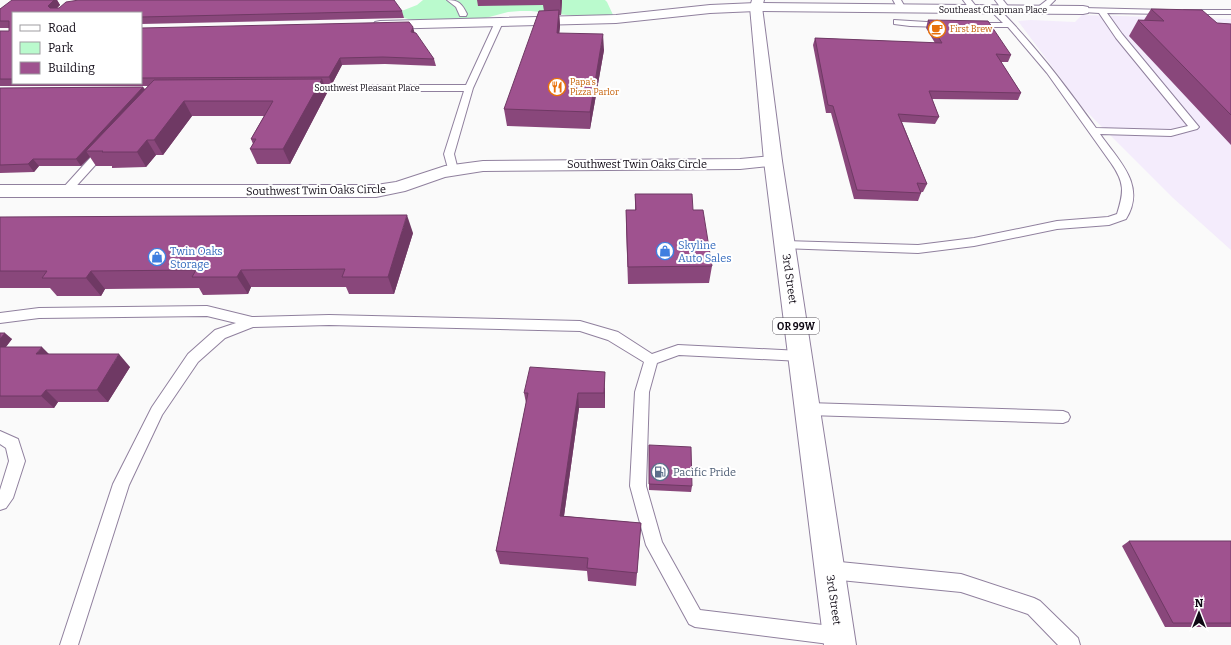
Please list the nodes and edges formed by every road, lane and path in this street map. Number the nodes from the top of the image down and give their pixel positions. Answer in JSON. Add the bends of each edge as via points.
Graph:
{"nodes":[{"id":1,"x":451,"y":0,"type":"edge"},
{"id":2,"x":1051,"y":0,"type":"edge"},
{"id":3,"x":755,"y":2,"type":"edge"},
{"id":4,"x":899,"y":5,"type":"edge"},
{"id":5,"x":971,"y":5,"type":"edge"},
{"id":6,"x":1000,"y":6,"type":"edge"},
{"id":7,"x":1041,"y":9,"type":"junction"},
{"id":8,"x":1083,"y":10,"type":"joint"},
{"id":9,"x":1102,"y":11,"type":"junction"},
{"id":10,"x":1231,"y":12,"type":"edge"},
{"id":11,"x":463,"y":14,"type":"dead end"},
{"id":12,"x":499,"y":22,"type":"junction"},
{"id":13,"x":897,"y":22,"type":"dead end"},
{"id":14,"x":363,"y":25,"type":"edge"},
{"id":15,"x":951,"y":25,"type":"edge"},
{"id":16,"x":964,"y":25,"type":"edge"},
{"id":17,"x":1011,"y":25,"type":"junction"},
{"id":18,"x":303,"y":88,"type":"edge"},
{"id":19,"x":469,"y":88,"type":"junction"},
{"id":20,"x":1093,"y":131,"type":"junction"},
{"id":21,"x":113,"y":139,"type":"edge"},
{"id":22,"x":773,"y":161,"type":"junction"},
{"id":23,"x":453,"y":170,"type":"junction"},
{"id":24,"x":0,"y":191,"type":"edge"},
{"id":25,"x":66,"y":191,"type":"junction"},
{"id":26,"x":785,"y":245,"type":"junction"},
{"id":27,"x":0,"y":318,"type":"edge"},
{"id":28,"x":252,"y":322,"type":"junction"},
{"id":29,"x":800,"y":356,"type":"junction"},
{"id":30,"x":651,"y":360,"type":"junction"},
{"id":31,"x":808,"y":409,"type":"junction"},
{"id":32,"x":1063,"y":417,"type":"dead end"},
{"id":33,"x":0,"y":437,"type":"edge"},
{"id":34,"x":0,"y":503,"type":"edge"},
{"id":35,"x":830,"y":570,"type":"junction"},
{"id":36,"x":839,"y":641,"type":"edge"},
{"id":37,"x":68,"y":645,"type":"edge"},
{"id":38,"x":1072,"y":645,"type":"edge"}],
"edges":[{"from":1,"to":11,"type":"lane","via":[[459,6]]},
{"from":2,"to":7,"type":"lane"},
{"from":3,"to":4,"type":"main road","name":"Southeast Chapman Place","via":[[798,6]]},
{"from":3,"to":12,"type":"main road","via":[[616,19]]},
{"from":3,"to":22,"type":"main road","name":"3rd Street","number":"OR 99W"},
{"from":4,"to":5,"type":"main road","name":"Southeast Chapman Place"},
{"from":5,"to":6,"type":"main road","name":"Southeast Chapman Place"},
{"from":6,"to":7,"type":"main road","name":"Southeast Chapman Place"},
{"from":6,"to":17,"type":"lane"},
{"from":7,"to":8,"type":"main road","name":"Southeast Chapman Place"},
{"from":8,"to":9,"type":"lane","name":"Southeast Chapman Place"},
{"from":9,"to":10,"type":"lane","name":"Southeast Chapman Place"},
{"from":9,"to":20,"type":"lane","via":[[1119,36],[1194,127],[1171,133]]},
{"from":12,"to":14,"type":"main road"},
{"from":12,"to":19,"type":"lane"},
{"from":13,"to":15,"type":"lane"},
{"from":16,"to":17,"type":"lane"},
{"from":17,"to":20,"type":"lane","via":[[1019,32]]},
{"from":18,"to":19,"type":"lane","name":"Southwest Pleasant Place"},
{"from":19,"to":23,"type":"lane","via":[[449,154]]},
{"from":20,"to":26,"type":"lane","via":[[1127,183],[1128,200],[1122,216],[1109,221],[1058,225],[974,242],[918,249]]},
{"from":21,"to":25,"type":"lane"},
{"from":22,"to":23,"type":"main road","name":"Southwest Twin Oaks Circle","via":[[740,164],[483,166]]},
{"from":22,"to":26,"type":"main road","name":"3rd Street","number":"OR 99W"},
{"from":23,"to":25,"type":"main road","name":"Southwest Twin Oaks Circle","via":[[409,185],[376,191]]},
{"from":24,"to":25,"type":"main road","name":"Southwest Twin Oaks Circle"},
{"from":26,"to":29,"type":"main road","name":"3rd Street","number":"OR 99W"},
{"from":27,"to":28,"type":"lane","via":[[39,313],[207,311]]},
{"from":28,"to":30,"type":"lane","via":[[329,320],[580,326],[613,336]]},
{"from":28,"to":37,"type":"lane","via":[[220,334],[193,358],[157,411],[121,484]]},
{"from":29,"to":30,"type":"lane","via":[[678,350]]},
{"from":29,"to":31,"type":"main road","name":"3rd Street","number":"OR 99W"},
{"from":30,"to":36,"type":"lane","via":[[642,392],[638,486],[654,545],[695,618]]},
{"from":31,"to":32,"type":"lane"},
{"from":31,"to":35,"type":"main road","name":"3rd Street","number":"OR 99W"},
{"from":33,"to":34,"type":"lane","via":[[13,444],[18,462],[7,493]]},
{"from":35,"to":36,"type":"main road","name":"3rd Street","number":"OR 99W"},
{"from":35,"to":38,"type":"lane","via":[[961,583],[1034,607]]}]}
